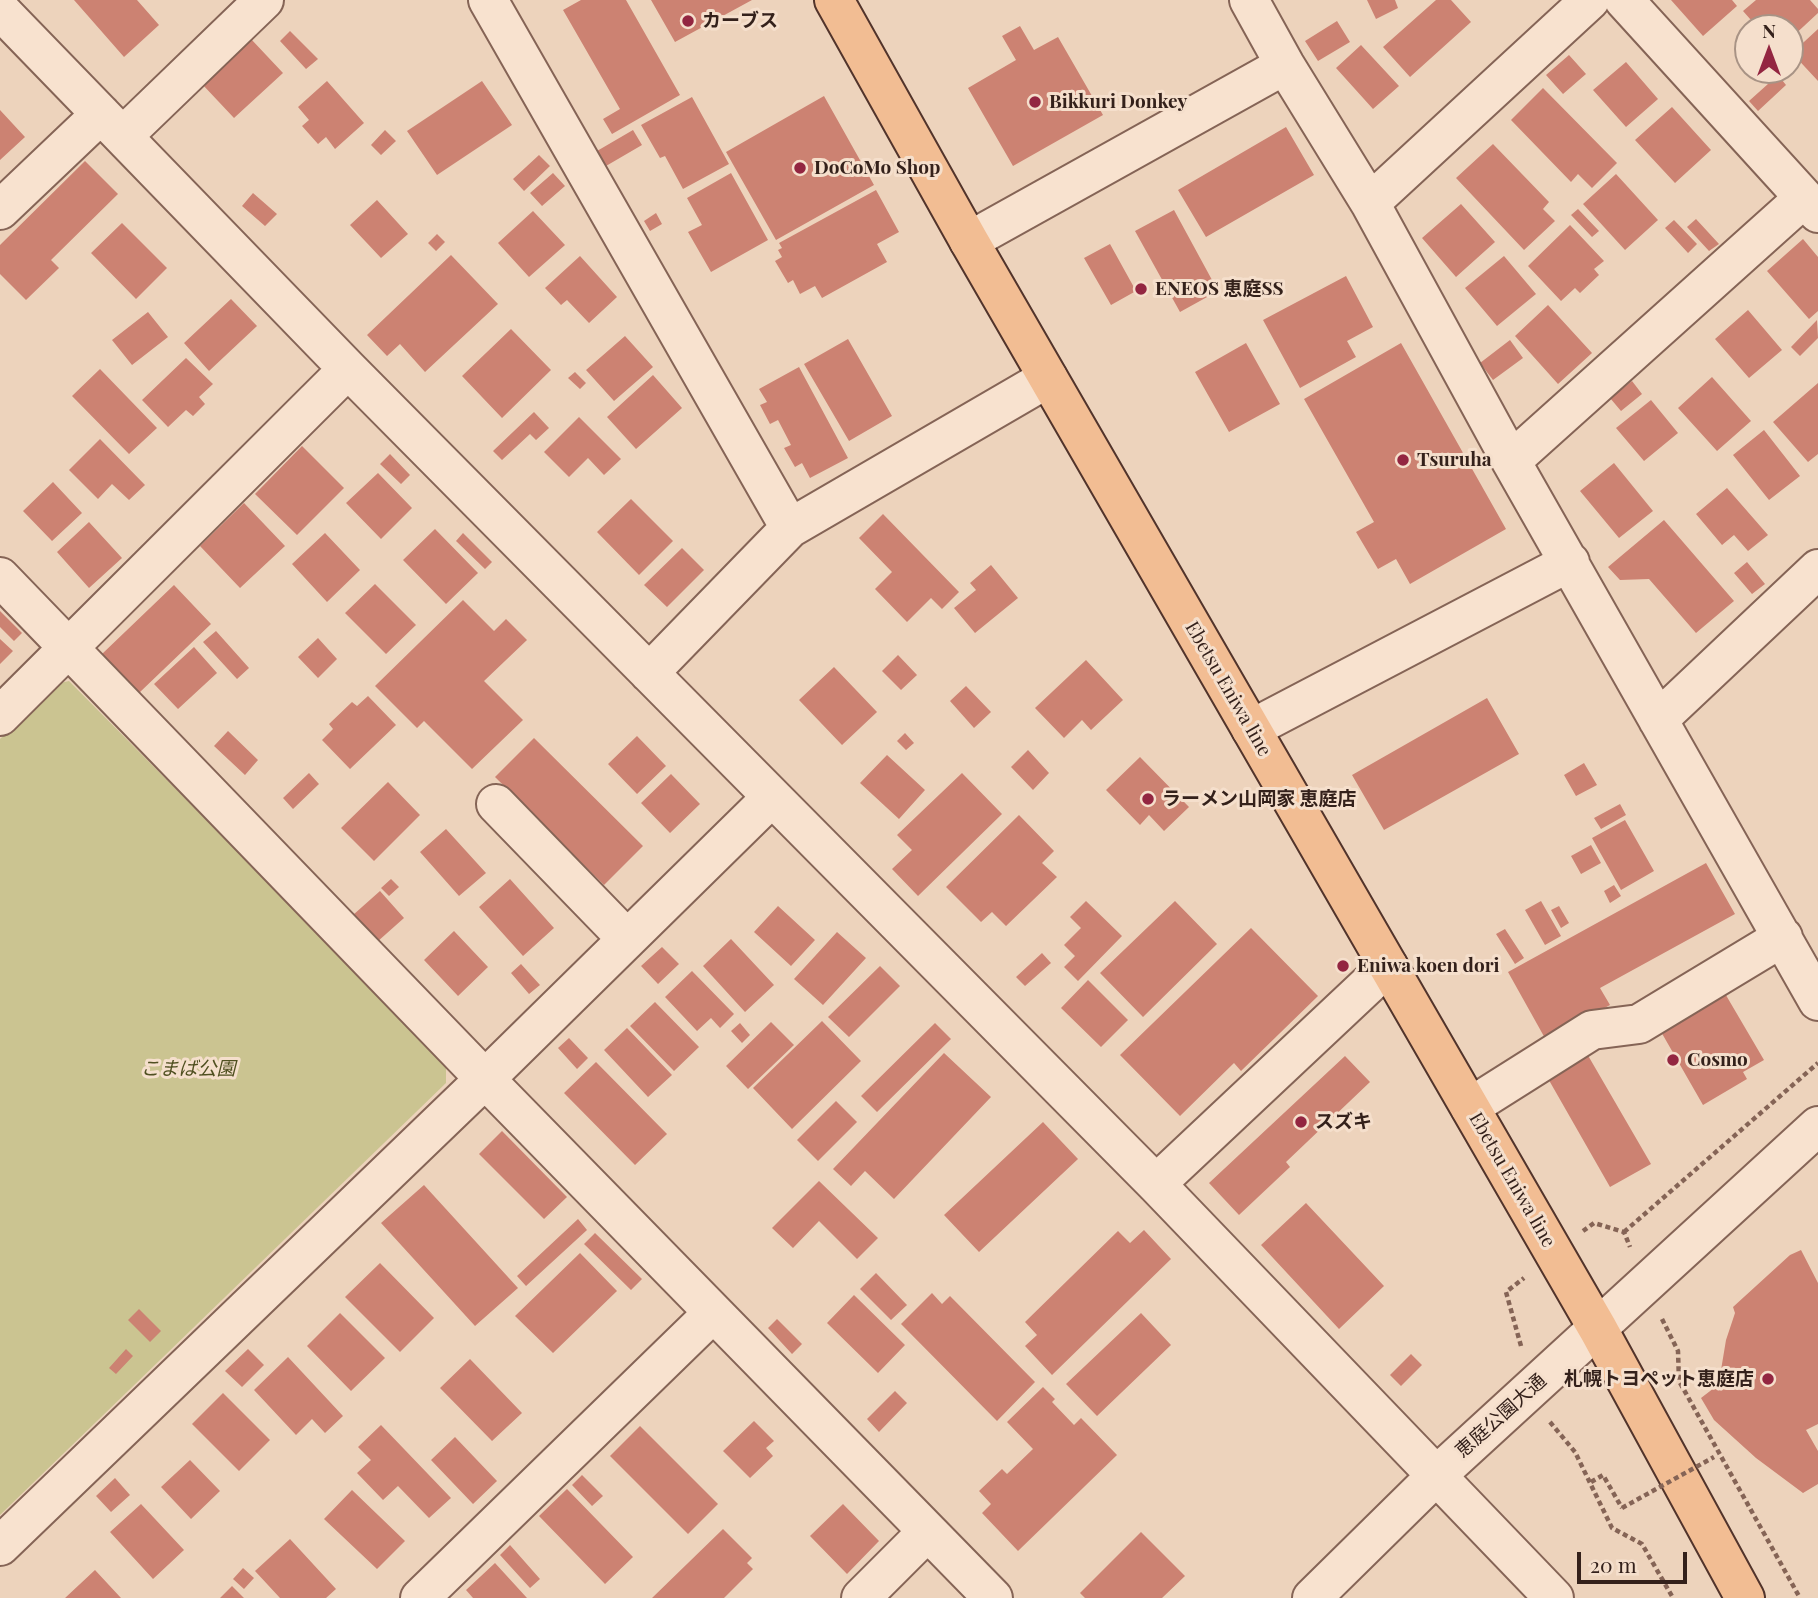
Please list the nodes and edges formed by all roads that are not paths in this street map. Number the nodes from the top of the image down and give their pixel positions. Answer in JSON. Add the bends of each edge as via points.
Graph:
{"nodes":[{"id":1,"x":264,"y":0,"type":"edge"},
{"id":2,"x":488,"y":0,"type":"edge"},
{"id":3,"x":834,"y":0,"type":"edge"},
{"id":4,"x":1249,"y":0,"type":"edge"},
{"id":5,"x":1590,"y":0,"type":"edge"},
{"id":6,"x":1624,"y":0,"type":"edge"},
{"id":7,"x":0,"y":10,"type":"edge"},
{"id":8,"x":1285,"y":65,"type":"junction"},
{"id":9,"x":112,"y":125,"type":"junction"},
{"id":10,"x":1370,"y":203,"type":"junction"},
{"id":11,"x":1811,"y":206,"type":"edge"},
{"id":12,"x":0,"y":210,"type":"edge"},
{"id":13,"x":969,"y":241,"type":"junction"},
{"id":14,"x":348,"y":369,"type":"junction"},
{"id":15,"x":1048,"y":378,"type":"junction"},
{"id":16,"x":1511,"y":461,"type":"junction"},
{"id":17,"x":790,"y":528,"type":"junction"},
{"id":18,"x":1570,"y":562,"type":"junction"},
{"id":19,"x":1818,"y":569,"type":"edge"},
{"id":20,"x":0,"y":578,"type":"edge"},
{"id":21,"x":68,"y":650,"type":"junction"},
{"id":22,"x":649,"y":673,"type":"junction"},
{"id":23,"x":0,"y":716,"type":"edge"},
{"id":24,"x":1658,"y":720,"type":"junction"},
{"id":25,"x":1251,"y":729,"type":"junction"},
{"id":26,"x":771,"y":798,"type":"junction"},
{"id":27,"x":496,"y":804,"type":"dead end"},
{"id":28,"x":1783,"y":937,"type":"junction"},
{"id":29,"x":627,"y":939,"type":"junction"},
{"id":30,"x":1388,"y":966,"type":"junction"},
{"id":31,"x":1818,"y":1001,"type":"edge"},
{"id":32,"x":485,"y":1079,"type":"junction"},
{"id":33,"x":1469,"y":1107,"type":"junction"},
{"id":34,"x":1818,"y":1126,"type":"edge"},
{"id":35,"x":1156,"y":1184,"type":"junction"},
{"id":36,"x":713,"y":1313,"type":"junction"},
{"id":37,"x":1598,"y":1329,"type":"junction"},
{"id":38,"x":1437,"y":1475,"type":"junction"},
{"id":39,"x":927,"y":1532,"type":"junction"},
{"id":40,"x":0,"y":1546,"type":"edge"},
{"id":41,"x":420,"y":1598,"type":"edge"},
{"id":42,"x":861,"y":1598,"type":"edge"},
{"id":43,"x":993,"y":1598,"type":"edge"},
{"id":44,"x":1312,"y":1598,"type":"edge"},
{"id":45,"x":1554,"y":1598,"type":"edge"},
{"id":46,"x":1745,"y":1598,"type":"edge"}],
"edges":[{"from":1,"to":9,"type":"street"},
{"from":2,"to":17,"type":"street"},
{"from":3,"to":13,"type":"main road","name":"Ebetsu Eniwa line"},
{"from":4,"to":8,"type":"street"},
{"from":5,"to":10,"type":"street"},
{"from":6,"to":11,"type":"street"},
{"from":7,"to":9,"type":"street"},
{"from":8,"to":10,"type":"street"},
{"from":8,"to":13,"type":"street"},
{"from":9,"to":12,"type":"street"},
{"from":9,"to":14,"type":"street"},
{"from":10,"to":16,"type":"street"},
{"from":11,"to":16,"type":"street"},
{"from":13,"to":15,"type":"main road","name":"Ebetsu Eniwa line"},
{"from":14,"to":21,"type":"street"},
{"from":14,"to":22,"type":"street"},
{"from":15,"to":17,"type":"street"},
{"from":15,"to":25,"type":"main road","name":"Ebetsu Eniwa line"},
{"from":16,"to":18,"type":"street"},
{"from":17,"to":22,"type":"street"},
{"from":18,"to":24,"type":"street"},
{"from":18,"to":25,"type":"street"},
{"from":19,"to":24,"type":"street"},
{"from":20,"to":21,"type":"street"},
{"from":21,"to":23,"type":"street"},
{"from":21,"to":32,"type":"street"},
{"from":22,"to":26,"type":"street"},
{"from":24,"to":28,"type":"street"},
{"from":25,"to":30,"type":"main road","name":"Ebetsu Eniwa line"},
{"from":26,"to":29,"type":"street"},
{"from":26,"to":35,"type":"street"},
{"from":27,"to":29,"type":"street"},
{"from":28,"to":31,"type":"street"},
{"from":28,"to":33,"type":"street","via":[[1639,1024],[1592,1030]]},
{"from":29,"to":32,"type":"street"},
{"from":30,"to":33,"type":"main road","name":"Ebetsu Eniwa line"},
{"from":30,"to":35,"type":"street"},
{"from":32,"to":36,"type":"street"},
{"from":32,"to":40,"type":"street"},
{"from":33,"to":37,"type":"main road","name":"Ebetsu Eniwa line"},
{"from":34,"to":37,"type":"street","name":"恵庭公園大通"},
{"from":35,"to":38,"type":"street"},
{"from":36,"to":39,"type":"street"},
{"from":36,"to":41,"type":"street"},
{"from":37,"to":38,"type":"street","name":"恵庭公園大通"},
{"from":37,"to":46,"type":"main road","name":"Ebetsu Eniwa line"},
{"from":38,"to":44,"type":"street","name":"恵庭公園大通"},
{"from":38,"to":45,"type":"street"},
{"from":39,"to":42,"type":"street"},
{"from":39,"to":43,"type":"street"}]}
